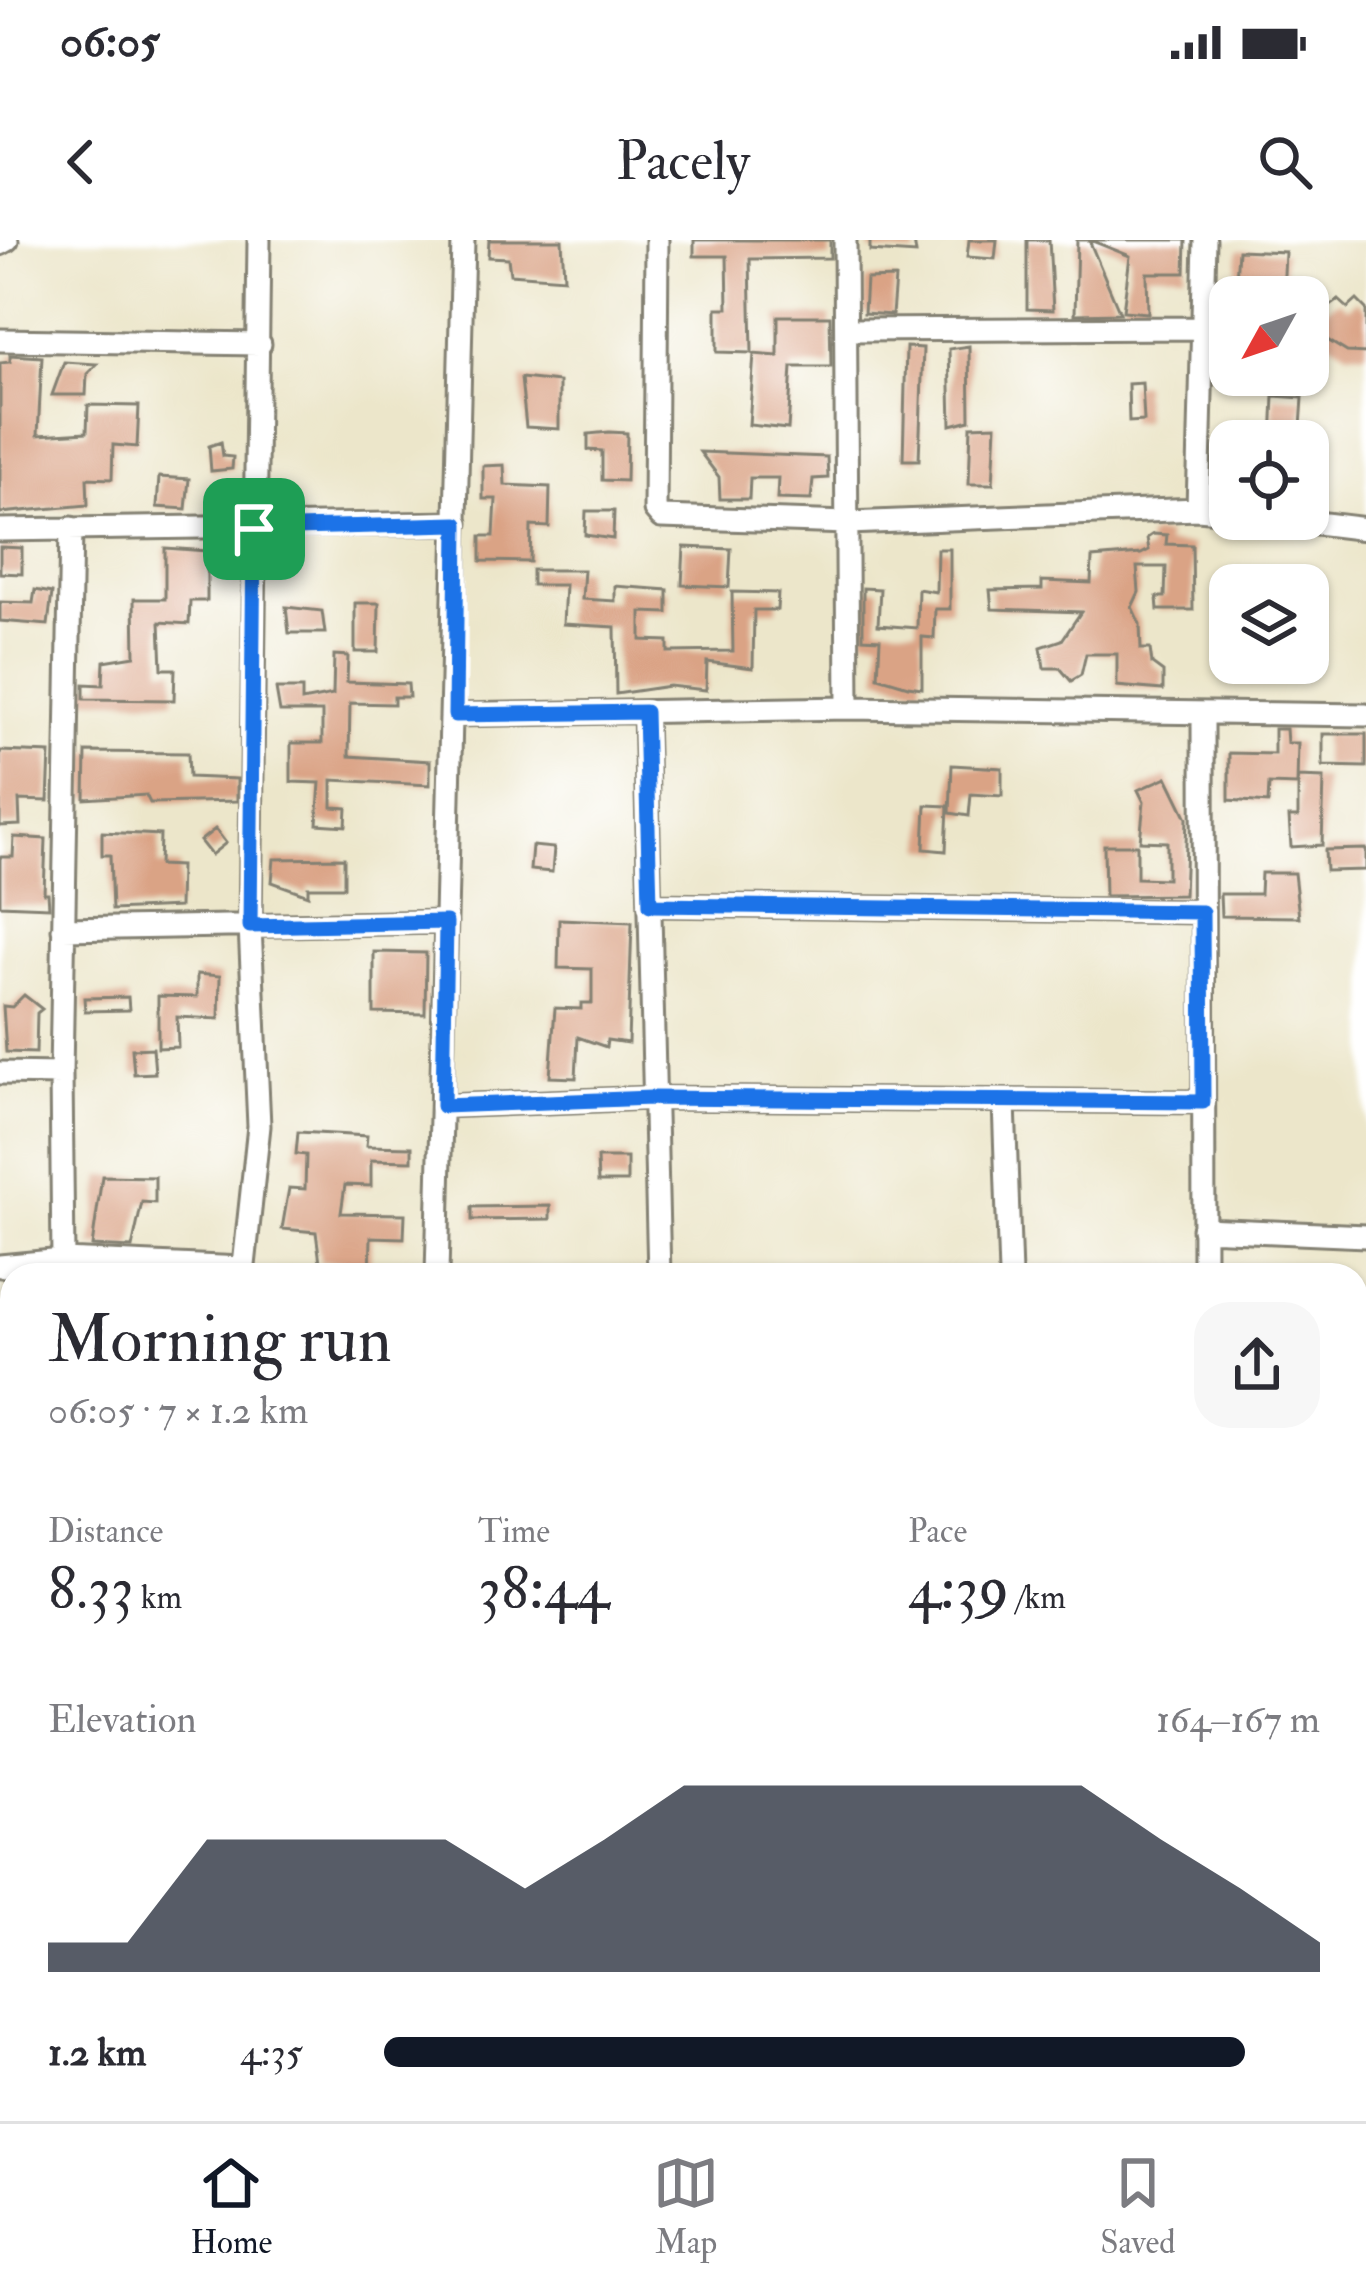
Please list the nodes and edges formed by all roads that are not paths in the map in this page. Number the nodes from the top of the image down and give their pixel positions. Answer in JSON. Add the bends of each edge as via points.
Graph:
{"nodes":[{"id":1,"x":260,"y":240,"type":"edge"},
{"id":2,"x":463,"y":240,"type":"edge"},
{"id":3,"x":657,"y":240,"type":"edge"},
{"id":4,"x":845,"y":240,"type":"edge"},
{"id":5,"x":1205,"y":240,"type":"edge"},
{"id":6,"x":1203,"y":328,"type":"junction"},
{"id":7,"x":847,"y":330,"type":"junction"},
{"id":8,"x":0,"y":340,"type":"edge"},
{"id":9,"x":260,"y":344,"type":"junction"},
{"id":10,"x":1198,"y":508,"type":"junction"},
{"id":11,"x":1209,"y":509,"type":"edge"},
{"id":12,"x":848,"y":523,"type":"junction"},
{"id":13,"x":457,"y":524,"type":"junction"},
{"id":14,"x":1329,"y":524,"type":"edge"},
{"id":15,"x":71,"y":528,"type":"junction"},
{"id":16,"x":254,"y":529,"type":"junction"},
{"id":17,"x":1366,"y":529,"type":"edge"},
{"id":18,"x":0,"y":530,"type":"edge"},
{"id":19,"x":848,"y":708,"type":"junction"},
{"id":20,"x":645,"y":712,"type":"junction"},
{"id":21,"x":1203,"y":714,"type":"junction"},
{"id":22,"x":455,"y":715,"type":"junction"},
{"id":23,"x":1366,"y":715,"type":"edge"},
{"id":24,"x":650,"y":905,"type":"junction"},
{"id":25,"x":1202,"y":912,"type":"junction"},
{"id":26,"x":446,"y":922,"type":"junction"},
{"id":27,"x":250,"y":926,"type":"junction"},
{"id":28,"x":63,"y":928,"type":"junction"},
{"id":29,"x":0,"y":1073,"type":"edge"},
{"id":30,"x":61,"y":1074,"type":"junction"},
{"id":31,"x":651,"y":1098,"type":"junction"},
{"id":32,"x":1004,"y":1102,"type":"junction"},
{"id":33,"x":1203,"y":1102,"type":"junction"},
{"id":34,"x":443,"y":1106,"type":"junction"},
{"id":35,"x":1204,"y":1229,"type":"junction"},
{"id":36,"x":1366,"y":1236,"type":"edge"},
{"id":37,"x":63,"y":1260,"type":"junction"},
{"id":38,"x":25,"y":1263,"type":"edge"},
{"id":39,"x":112,"y":1263,"type":"edge"},
{"id":40,"x":244,"y":1263,"type":"edge"},
{"id":41,"x":437,"y":1263,"type":"edge"},
{"id":42,"x":658,"y":1263,"type":"edge"},
{"id":43,"x":1010,"y":1263,"type":"edge"},
{"id":44,"x":1204,"y":1263,"type":"edge"}],
"edges":[{"from":1,"to":9,"type":"street"},
{"from":2,"to":13,"type":"street"},
{"from":3,"to":12,"type":"street","via":[[657,514]]},
{"from":4,"to":7,"type":"street"},
{"from":5,"to":6,"type":"street"},
{"from":6,"to":7,"type":"street"},
{"from":6,"to":10,"type":"street"},
{"from":7,"to":12,"type":"street"},
{"from":8,"to":9,"type":"street"},
{"from":9,"to":16,"type":"street"},
{"from":10,"to":11,"type":"street"},
{"from":10,"to":12,"type":"street"},
{"from":12,"to":19,"type":"street"},
{"from":13,"to":16,"type":"street"},
{"from":13,"to":22,"type":"street"},
{"from":14,"to":17,"type":"street"},
{"from":15,"to":16,"type":"street"},
{"from":15,"to":18,"type":"street"},
{"from":15,"to":28,"type":"street"},
{"from":16,"to":27,"type":"street"},
{"from":19,"to":20,"type":"street"},
{"from":19,"to":21,"type":"street"},
{"from":20,"to":22,"type":"street"},
{"from":20,"to":24,"type":"street"},
{"from":21,"to":23,"type":"street"},
{"from":21,"to":25,"type":"street"},
{"from":22,"to":26,"type":"street"},
{"from":24,"to":25,"type":"street"},
{"from":24,"to":31,"type":"street"},
{"from":25,"to":33,"type":"street"},
{"from":26,"to":27,"type":"street"},
{"from":26,"to":34,"type":"street"},
{"from":27,"to":28,"type":"street"},
{"from":27,"to":40,"type":"street","via":[[259,1126]]},
{"from":28,"to":30,"type":"street"},
{"from":29,"to":30,"type":"street"},
{"from":30,"to":37,"type":"street"},
{"from":31,"to":32,"type":"street"},
{"from":31,"to":34,"type":"street"},
{"from":31,"to":42,"type":"street"},
{"from":32,"to":33,"type":"street"},
{"from":32,"to":43,"type":"street"},
{"from":33,"to":35,"type":"street"},
{"from":34,"to":41,"type":"street"},
{"from":35,"to":36,"type":"street"},
{"from":35,"to":44,"type":"street"},
{"from":37,"to":38,"type":"street"},
{"from":37,"to":39,"type":"street"}]}
